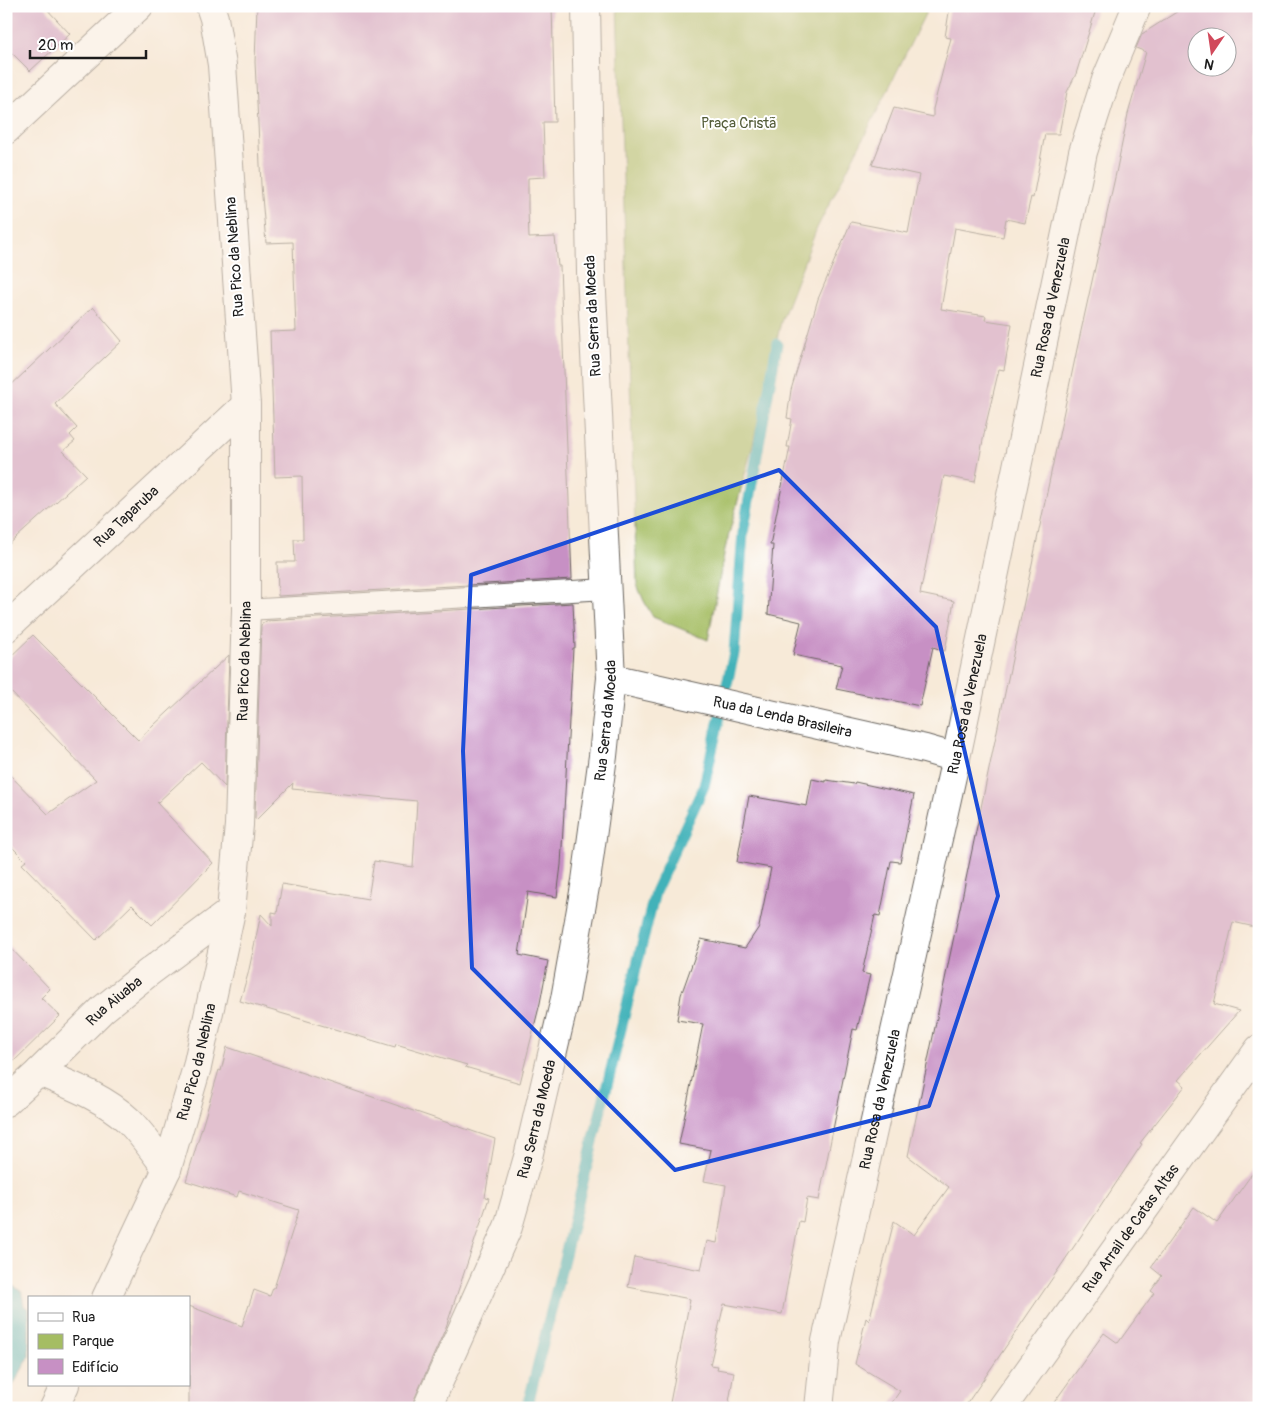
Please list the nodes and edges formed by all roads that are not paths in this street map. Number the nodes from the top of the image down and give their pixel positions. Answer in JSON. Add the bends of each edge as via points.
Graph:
{"nodes":[{"id":1,"x":139,"y":6,"type":"edge"},
{"id":2,"x":210,"y":6,"type":"edge"},
{"id":3,"x":586,"y":6,"type":"edge"},
{"id":4,"x":1137,"y":6,"type":"edge"},
{"id":5,"x":6,"y":130,"type":"edge"},
{"id":6,"x":246,"y":405,"type":"junction"},
{"id":7,"x":607,"y":589,"type":"junction"},
{"id":8,"x":246,"y":610,"type":"junction"},
{"id":9,"x":6,"y":628,"type":"edge"},
{"id":10,"x":611,"y":678,"type":"junction"},
{"id":11,"x":956,"y":758,"type":"junction"},
{"id":12,"x":231,"y":911,"type":"junction"},
{"id":13,"x":1259,"y":1048,"type":"edge"},
{"id":14,"x":39,"y":1072,"type":"junction"},
{"id":15,"x":6,"y":1102,"type":"edge"},
{"id":16,"x":167,"y":1169,"type":"junction"},
{"id":17,"x":107,"y":1296,"type":"edge"},
{"id":18,"x":65,"y":1386,"type":"edge"},
{"id":19,"x":54,"y":1408,"type":"edge"},
{"id":20,"x":427,"y":1408,"type":"edge"},
{"id":21,"x":819,"y":1408,"type":"edge"},
{"id":22,"x":1002,"y":1408,"type":"edge"}],
"edges":[{"from":1,"to":5,"type":"street"},
{"from":2,"to":6,"type":"street","name":"Rua Pico da Neblina","via":[[222,64]]},
{"from":3,"to":7,"type":"street","name":"Rua Serra da Moeda","via":[[590,272]]},
{"from":4,"to":11,"type":"street","name":"Rua Rosa da Venezuela","via":[[1106,80],[1083,152]]},
{"from":6,"to":8,"type":"street","name":"Rua Pico da Neblina"},
{"from":6,"to":9,"type":"street","name":"Rua Taparuba"},
{"from":7,"to":8,"type":"lane"},
{"from":7,"to":10,"type":"street","name":"Rua Serra da Moeda"},
{"from":8,"to":12,"type":"street","name":"Rua Pico da Neblina","via":[[238,825]]},
{"from":10,"to":11,"type":"street","name":"Rua da Lenda Brasileira"},
{"from":10,"to":20,"type":"street","name":"Rua Serra da Moeda","via":[[586,881],[565,999],[528,1157],[508,1227]]},
{"from":11,"to":21,"type":"street","name":"Rua Rosa da Venezuela","via":[[826,1341]]},
{"from":12,"to":14,"type":"street","name":"Rua Aiuaba","via":[[103,1008]]},
{"from":12,"to":16,"type":"street","name":"Rua Pico da Neblina","via":[[197,1067]]},
{"from":13,"to":22,"type":"street","name":"Rua Arrail de Catas Altas"},
{"from":14,"to":15,"type":"street","name":"Rua Aiuaba"},
{"from":14,"to":16,"type":"street","via":[[105,1103],[128,1120]]},
{"from":16,"to":17,"type":"street","name":"Rua Pico da Neblina"},
{"from":18,"to":19,"type":"street"}]}
